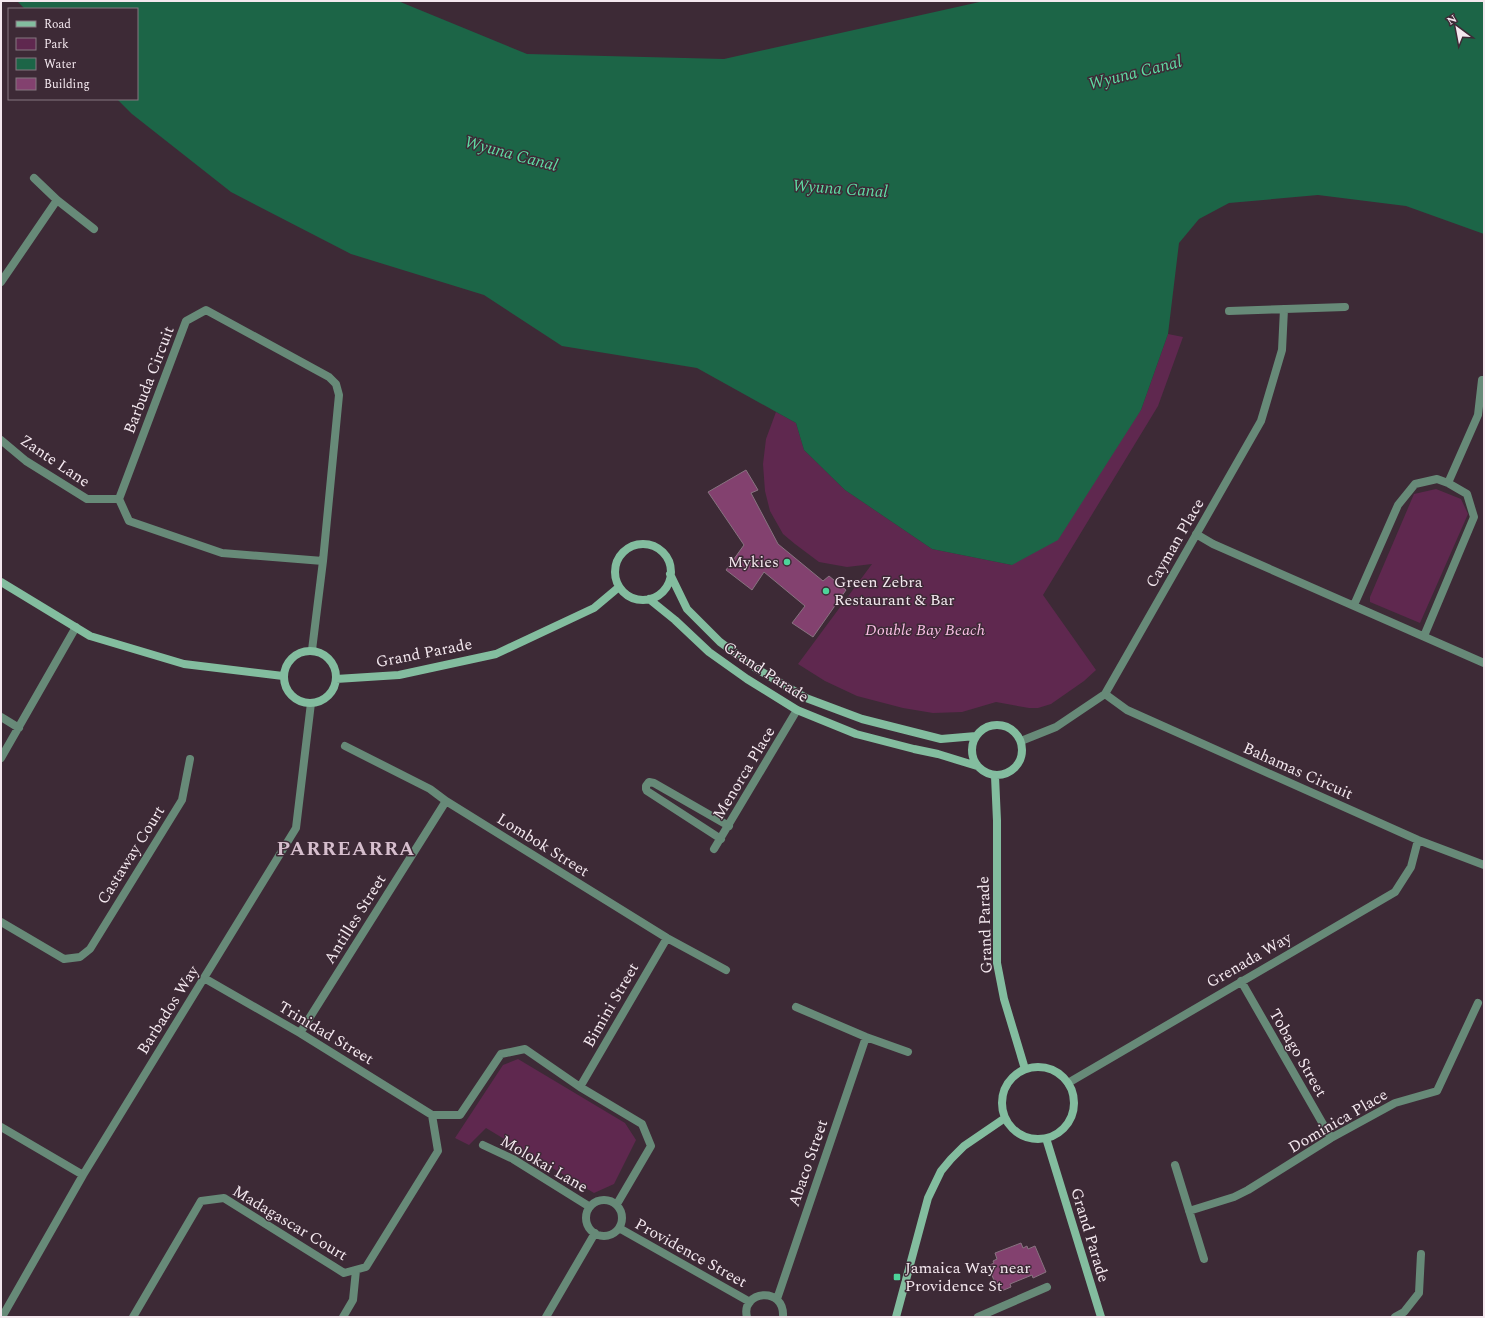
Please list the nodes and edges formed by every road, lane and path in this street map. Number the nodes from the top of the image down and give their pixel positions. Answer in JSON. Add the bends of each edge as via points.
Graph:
{"nodes":[{"id":1,"x":34,"y":178,"type":"dead end"},
{"id":2,"x":57,"y":200,"type":"junction"},
{"id":3,"x":94,"y":229,"type":"dead end"},
{"id":4,"x":1,"y":282,"type":"edge"},
{"id":5,"x":1345,"y":306,"type":"dead end"},
{"id":6,"x":1284,"y":309,"type":"junction"},
{"id":7,"x":1229,"y":311,"type":"dead end"},
{"id":8,"x":1482,"y":380,"type":"dead end"},
{"id":9,"x":1,"y":440,"type":"edge"},
{"id":10,"x":1448,"y":483,"type":"junction"},
{"id":11,"x":119,"y":499,"type":"junction"},
{"id":12,"x":1196,"y":534,"type":"junction"},
{"id":13,"x":323,"y":560,"type":"junction"},
{"id":14,"x":670,"y":574,"type":"junction"},
{"id":15,"x":1,"y":582,"type":"edge"},
{"id":16,"x":619,"y":587,"type":"junction"},
{"id":17,"x":648,"y":599,"type":"junction"},
{"id":18,"x":1354,"y":605,"type":"junction"},
{"id":19,"x":76,"y":627,"type":"junction"},
{"id":20,"x":1424,"y":636,"type":"junction"},
{"id":21,"x":312,"y":650,"type":"junction"},
{"id":22,"x":1484,"y":663,"type":"edge"},
{"id":23,"x":283,"y":676,"type":"junction"},
{"id":24,"x":336,"y":679,"type":"junction"},
{"id":25,"x":1104,"y":694,"type":"junction"},
{"id":26,"x":311,"y":703,"type":"junction"},
{"id":27,"x":797,"y":710,"type":"junction"},
{"id":28,"x":1,"y":717,"type":"edge"},
{"id":29,"x":19,"y":728,"type":"junction"},
{"id":30,"x":976,"y":736,"type":"junction"},
{"id":31,"x":1021,"y":741,"type":"junction"},
{"id":32,"x":345,"y":746,"type":"dead end"},
{"id":33,"x":1,"y":758,"type":"edge"},
{"id":34,"x":190,"y":759,"type":"dead end"},
{"id":35,"x":977,"y":766,"type":"junction"},
{"id":36,"x":995,"y":776,"type":"junction"},
{"id":37,"x":446,"y":801,"type":"junction"},
{"id":38,"x":728,"y":826,"type":"junction"},
{"id":39,"x":721,"y":839,"type":"junction"},
{"id":40,"x":1418,"y":840,"type":"junction"},
{"id":41,"x":714,"y":849,"type":"dead end"},
{"id":42,"x":1484,"y":865,"type":"edge"},
{"id":43,"x":1,"y":922,"type":"edge"},
{"id":44,"x":667,"y":938,"type":"junction"},
{"id":45,"x":726,"y":970,"type":"dead end"},
{"id":46,"x":204,"y":978,"type":"junction"},
{"id":47,"x":1241,"y":981,"type":"junction"},
{"id":48,"x":1478,"y":1002,"type":"dead end"},
{"id":49,"x":796,"y":1007,"type":"dead end"},
{"id":50,"x":300,"y":1033,"type":"junction"},
{"id":51,"x":866,"y":1037,"type":"junction"},
{"id":52,"x":908,"y":1052,"type":"dead end"},
{"id":53,"x":1025,"y":1069,"type":"junction"},
{"id":54,"x":1068,"y":1083,"type":"junction"},
{"id":55,"x":580,"y":1087,"type":"junction"},
{"id":56,"x":432,"y":1114,"type":"junction"},
{"id":57,"x":1005,"y":1118,"type":"junction"},
{"id":58,"x":1,"y":1127,"type":"edge"},
{"id":59,"x":1046,"y":1138,"type":"junction"},
{"id":60,"x":1332,"y":1138,"type":"junction"},
{"id":61,"x":483,"y":1145,"type":"dead end"},
{"id":62,"x":1175,"y":1165,"type":"dead end"},
{"id":63,"x":83,"y":1175,"type":"junction"},
{"id":64,"x":617,"y":1204,"type":"junction"},
{"id":65,"x":590,"y":1207,"type":"junction"},
{"id":66,"x":1190,"y":1211,"type":"junction"},
{"id":67,"x":619,"y":1228,"type":"junction"},
{"id":68,"x":595,"y":1233,"type":"junction"},
{"id":69,"x":1421,"y":1254,"type":"dead end"},
{"id":70,"x":1204,"y":1259,"type":"dead end"},
{"id":71,"x":356,"y":1270,"type":"junction"},
{"id":72,"x":1047,"y":1287,"type":"dead end"},
{"id":73,"x":777,"y":1299,"type":"junction"},
{"id":74,"x":750,"y":1302,"type":"junction"},
{"id":75,"x":2,"y":1317,"type":"edge"},
{"id":76,"x":133,"y":1317,"type":"edge"},
{"id":77,"x":343,"y":1317,"type":"edge"},
{"id":78,"x":546,"y":1317,"type":"edge"},
{"id":79,"x":747,"y":1317,"type":"edge"},
{"id":80,"x":783,"y":1317,"type":"edge"},
{"id":81,"x":896,"y":1317,"type":"edge"},
{"id":82,"x":978,"y":1317,"type":"edge"},
{"id":83,"x":1101,"y":1317,"type":"edge"},
{"id":84,"x":1395,"y":1317,"type":"edge"}],
"edges":[{"from":1,"to":2,"type":"street"},
{"from":2,"to":3,"type":"street"},
{"from":2,"to":4,"type":"street"},
{"from":5,"to":6,"type":"street"},
{"from":6,"to":7,"type":"street"},
{"from":6,"to":12,"type":"street","name":"Cayman Place","via":[[1282,350],[1261,421]]},
{"from":8,"to":10,"type":"street","via":[[1478,415]]},
{"from":9,"to":11,"type":"street","name":"Zante Lane","via":[[26,461],[86,499]]},
{"from":10,"to":18,"type":"street","via":[[1437,479],[1415,484],[1398,505]]},
{"from":10,"to":20,"type":"street","via":[[1467,494],[1474,517]]},
{"from":11,"to":13,"type":"street","via":[[129,521],[222,553]]},
{"from":11,"to":13,"type":"street","name":"Barbuda Circuit","via":[[186,321],[206,310],[329,377],[336,384],[339,395]]},
{"from":12,"to":18,"type":"street","via":[[1213,544]]},
{"from":12,"to":25,"type":"street","name":"Cayman Place"},
{"from":13,"to":21,"type":"street","name":"Barbuda Circuit"},
{"from":14,"to":16,"type":"street","via":[[670,565],[659,549],[641,544],[623,552],[618,560],[615,578]]},
{"from":14,"to":17,"type":"street","via":[[663,590],[657,596]]},
{"from":14,"to":30,"type":"street","name":"Grand Parade","via":[[687,609],[720,642],[757,669],[806,698],[862,719],[941,739]]},
{"from":15,"to":19,"type":"street"},
{"from":16,"to":17,"type":"street","via":[[632,598]]},
{"from":16,"to":24,"type":"street","name":"Grand Parade","via":[[594,608],[496,654],[399,675]]},
{"from":17,"to":27,"type":"street","name":"Grand Parade","via":[[675,620],[708,652]]},
{"from":18,"to":20,"type":"street"},
{"from":19,"to":23,"type":"street","via":[[90,636],[184,664]]},
{"from":19,"to":29,"type":"street"},
{"from":20,"to":22,"type":"street"},
{"from":21,"to":23,"type":"street","via":[[304,650],[289,660]]},
{"from":21,"to":24,"type":"street","via":[[320,652],[333,663]]},
{"from":23,"to":26,"type":"street","via":[[288,692],[302,702]]},
{"from":24,"to":26,"type":"street","via":[[331,693]]},
{"from":25,"to":31,"type":"street","name":"Cayman Place","via":[[1056,727]]},
{"from":25,"to":40,"type":"street","name":"Bahamas Circuit","via":[[1127,710]]},
{"from":26,"to":46,"type":"street","name":"Barbados Way","via":[[296,828]]},
{"from":27,"to":35,"type":"street","name":"Grand Parade","via":[[856,734]]},
{"from":27,"to":38,"type":"street","name":"Menorca Place"},
{"from":28,"to":29,"type":"street"},
{"from":29,"to":33,"type":"street"},
{"from":30,"to":31,"type":"street","via":[[987,728],[1000,725],[1013,730]]},
{"from":30,"to":35,"type":"street","via":[[972,751]]},
{"from":31,"to":36,"type":"street","via":[[1022,750],[1018,765],[1004,775]]},
{"from":32,"to":37,"type":"street","name":"Lombok Street","via":[[430,789]]},
{"from":34,"to":43,"type":"street","name":"Castaway Court","via":[[182,800],[90,949],[80,957],[64,959]]},
{"from":35,"to":36,"type":"street"},
{"from":36,"to":53,"type":"street","name":"Grand Parade","via":[[996,963]]},
{"from":37,"to":44,"type":"street","name":"Lombok Street"},
{"from":37,"to":50,"type":"street","name":"Antilles Street"},
{"from":38,"to":39,"type":"street","name":"Menorca Place"},
{"from":38,"to":39,"type":"street","via":[[654,783],[649,782],[646,786],[647,791]]},
{"from":39,"to":41,"type":"street","name":"Menorca Place"},
{"from":40,"to":42,"type":"street","name":"Bahamas Circuit"},
{"from":40,"to":47,"type":"street","name":"Grenada Way","via":[[1411,867],[1395,892]]},
{"from":44,"to":45,"type":"street","name":"Lombok Street"},
{"from":44,"to":55,"type":"street","name":"Bimini Street"},
{"from":46,"to":50,"type":"street","name":"Trinidad Street"},
{"from":46,"to":63,"type":"street","name":"Barbados Way"},
{"from":47,"to":54,"type":"street","name":"Grenada Way"},
{"from":47,"to":60,"type":"street","name":"Tobago Street"},
{"from":48,"to":60,"type":"street","name":"Dominica Place","via":[[1437,1090],[1395,1103]]},
{"from":49,"to":51,"type":"street"},
{"from":50,"to":56,"type":"street","name":"Trinidad Street"},
{"from":51,"to":52,"type":"street"},
{"from":51,"to":73,"type":"street","name":"Abaco Street"},
{"from":53,"to":54,"type":"street","via":[[1049,1069],[1060,1074]]},
{"from":53,"to":57,"type":"street","via":[[1007,1084],[1002,1107]]},
{"from":54,"to":59,"type":"street","via":[[1073,1096],[1073,1109],[1068,1122],[1059,1132]]},
{"from":55,"to":56,"type":"street","via":[[525,1049],[501,1054],[460,1115]]},
{"from":55,"to":64,"type":"street","via":[[642,1124],[650,1146]]},
{"from":56,"to":71,"type":"street","via":[[438,1151],[366,1267]]},
{"from":57,"to":59,"type":"street","via":[[1022,1136]]},
{"from":57,"to":81,"type":"street","via":[[964,1146],[950,1158],[941,1171],[928,1198]]},
{"from":58,"to":63,"type":"street"},
{"from":59,"to":83,"type":"street","name":"Grand Parade"},
{"from":60,"to":66,"type":"street","name":"Dominica Place","via":[[1234,1198]]},
{"from":61,"to":65,"type":"street","name":"Molokai Lane","via":[[513,1159]]},
{"from":62,"to":66,"type":"street"},
{"from":63,"to":75,"type":"street","name":"Barbados Way"},
{"from":64,"to":65,"type":"street","via":[[603,1200]]},
{"from":64,"to":67,"type":"street","via":[[622,1216]]},
{"from":65,"to":68,"type":"street","via":[[586,1216],[587,1222]]},
{"from":66,"to":70,"type":"street"},
{"from":67,"to":68,"type":"street","via":[[608,1235]]},
{"from":67,"to":74,"type":"street","name":"Providence Street"},
{"from":68,"to":78,"type":"street"},
{"from":69,"to":84,"type":"street","via":[[1418,1293],[1404,1312]]},
{"from":71,"to":76,"type":"street","name":"Madagascar Court","via":[[344,1273],[224,1198],[201,1201]]},
{"from":71,"to":77,"type":"street","via":[[353,1300]]},
{"from":72,"to":82,"type":"street"},
{"from":73,"to":74,"type":"street","via":[[762,1294]]},
{"from":73,"to":80,"type":"street","via":[[784,1311]]},
{"from":74,"to":79,"type":"street"}]}
